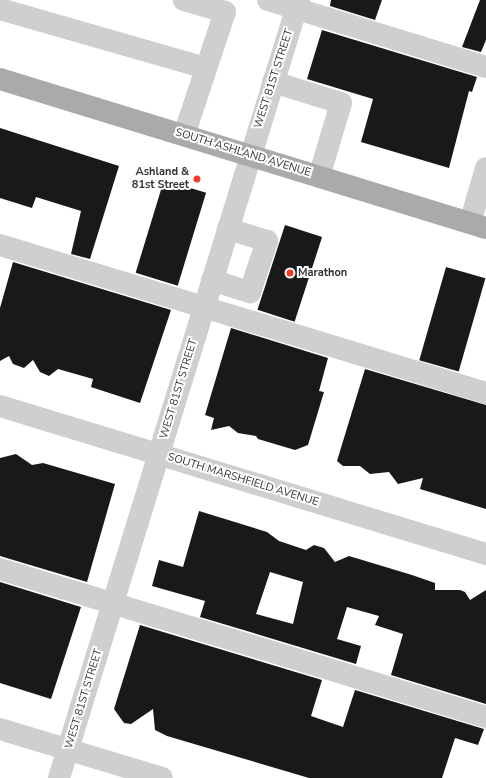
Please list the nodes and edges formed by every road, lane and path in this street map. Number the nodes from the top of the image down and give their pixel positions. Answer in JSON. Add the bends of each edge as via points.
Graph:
{"nodes":[{"id":1,"x":184,"y":0,"type":"edge"},
{"id":2,"x":268,"y":0,"type":"edge"},
{"id":3,"x":298,"y":4,"type":"edge"},
{"id":4,"x":0,"y":9,"type":"edge"},
{"id":5,"x":486,"y":67,"type":"edge"},
{"id":6,"x":206,"y":68,"type":"junction"},
{"id":7,"x":0,"y":79,"type":"edge"},
{"id":8,"x":273,"y":82,"type":"junction"},
{"id":9,"x":184,"y":135,"type":"junction"},
{"id":10,"x":250,"y":155,"type":"junction"},
{"id":11,"x":486,"y":168,"type":"edge"},
{"id":12,"x":319,"y":177,"type":"junction"},
{"id":13,"x":478,"y":225,"type":"edge"},
{"id":14,"x":228,"y":229,"type":"junction"},
{"id":15,"x":0,"y":245,"type":"edge"},
{"id":16,"x":212,"y":280,"type":"junction"},
{"id":17,"x":204,"y":306,"type":"junction"},
{"id":18,"x":486,"y":393,"type":"edge"},
{"id":19,"x":0,"y":406,"type":"edge"},
{"id":20,"x":158,"y":455,"type":"junction"},
{"id":21,"x":486,"y":554,"type":"edge"},
{"id":22,"x":0,"y":569,"type":"edge"},
{"id":23,"x":113,"y":603,"type":"junction"},
{"id":24,"x":486,"y":717,"type":"edge"},
{"id":25,"x":0,"y":728,"type":"edge"},
{"id":26,"x":68,"y":749,"type":"junction"},
{"id":27,"x":59,"y":778,"type":"edge"},
{"id":28,"x":162,"y":778,"type":"edge"}],
"edges":[{"from":1,"to":6,"type":"street","via":[[225,12]]},
{"from":2,"to":3,"type":"street"},
{"from":3,"to":5,"type":"street"},
{"from":3,"to":8,"type":"street","name":"WEST 81ST STREET"},
{"from":4,"to":6,"type":"street"},
{"from":6,"to":9,"type":"street"},
{"from":7,"to":9,"type":"main road","name":"SOUTH ASHLAND AVENUE"},
{"from":8,"to":10,"type":"street","name":"WEST 81ST STREET"},
{"from":8,"to":12,"type":"street","via":[[341,103]]},
{"from":9,"to":10,"type":"main road","name":"SOUTH ASHLAND AVENUE"},
{"from":10,"to":12,"type":"main road","name":"SOUTH ASHLAND AVENUE"},
{"from":10,"to":14,"type":"street","name":"WEST 81ST STREET"},
{"from":11,"to":13,"type":"street"},
{"from":12,"to":13,"type":"main road","name":"SOUTH ASHLAND AVENUE"},
{"from":14,"to":16,"type":"street","name":"WEST 81ST STREET"},
{"from":14,"to":16,"type":"street","via":[[267,241],[250,292]]},
{"from":15,"to":17,"type":"street"},
{"from":16,"to":17,"type":"street","name":"WEST 81ST STREET"},
{"from":17,"to":18,"type":"street"},
{"from":17,"to":20,"type":"street","name":"WEST 81ST STREET"},
{"from":19,"to":20,"type":"street","name":"SOUTH MARSHFIELD AVENUE"},
{"from":20,"to":21,"type":"street","name":"SOUTH MARSHFIELD AVENUE"},
{"from":20,"to":23,"type":"street","name":"WEST 81ST STREET"},
{"from":22,"to":23,"type":"street"},
{"from":23,"to":24,"type":"street"},
{"from":23,"to":26,"type":"street","name":"WEST 81ST STREET"},
{"from":25,"to":26,"type":"street"},
{"from":26,"to":27,"type":"street","name":"WEST 81ST STREET"},
{"from":26,"to":28,"type":"street"}]}
